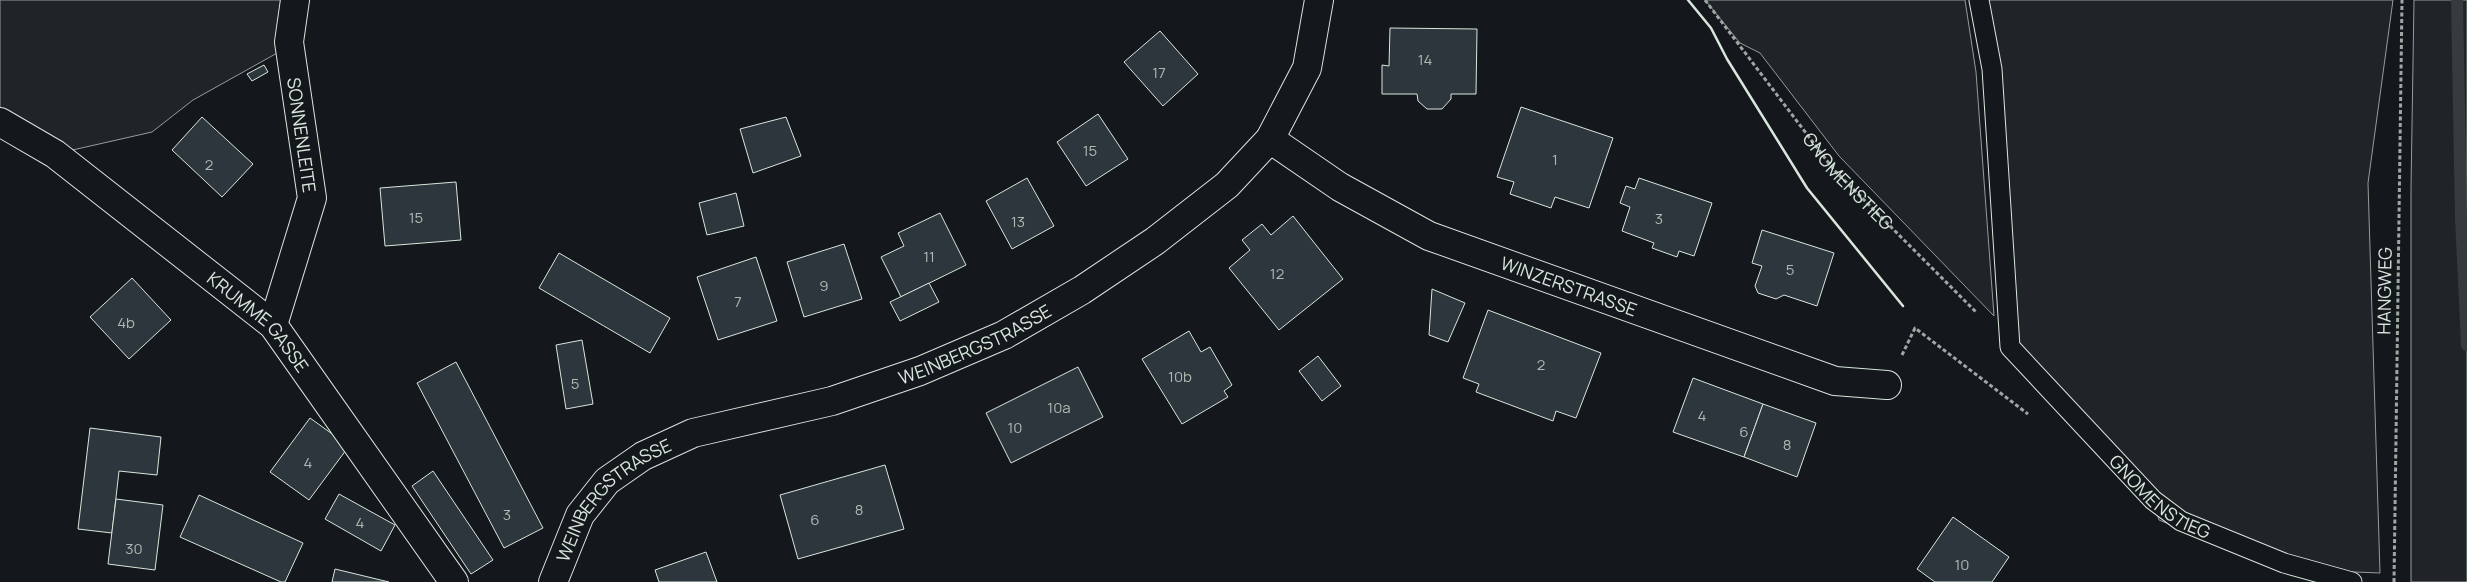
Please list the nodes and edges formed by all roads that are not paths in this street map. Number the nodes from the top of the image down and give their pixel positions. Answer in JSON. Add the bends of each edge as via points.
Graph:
{"nodes":[{"id":1,"x":295,"y":0,"type":"edge"},
{"id":2,"x":1320,"y":0,"type":"edge"},
{"id":3,"x":1979,"y":0,"type":"edge"},
{"id":4,"x":0,"y":122,"type":"edge"},
{"id":5,"x":1270,"y":140,"type":"junction"},
{"id":6,"x":273,"y":325,"type":"junction"},
{"id":7,"x":1887,"y":385,"type":"dead end"},
{"id":8,"x":454,"y":582,"type":"edge"},
{"id":9,"x":553,"y":582,"type":"edge"},
{"id":10,"x":2352,"y":582,"type":"edge"}],
"edges":[{"from":1,"to":6,"type":"street","name":"SONNENLEITE","via":[[288,42],[312,198]]},
{"from":2,"to":5,"type":"street","name":"WEINBERGSTRASSE","via":[[1307,68]]},
{"from":3,"to":10,"type":"lane","name":"GNOMENSTIEG","via":[[1992,68],[2010,347],[2153,500],[2181,522],[2284,563]]},
{"from":4,"to":6,"type":"street","name":"KRUMME GASSE","via":[[55,154]]},
{"from":5,"to":7,"type":"street","name":"WINZERSTRASSE","via":[[1340,187],[1429,236],[1836,381]]},
{"from":5,"to":9,"type":"street","name":"WEINBERGSTRASSE","via":[[1227,185],[1155,241],[1082,290],[1004,336],[920,371],[832,401],[693,433],[643,456],[607,482],[580,515]]},
{"from":6,"to":8,"type":"street","name":"KRUMME GASSE"}]}
